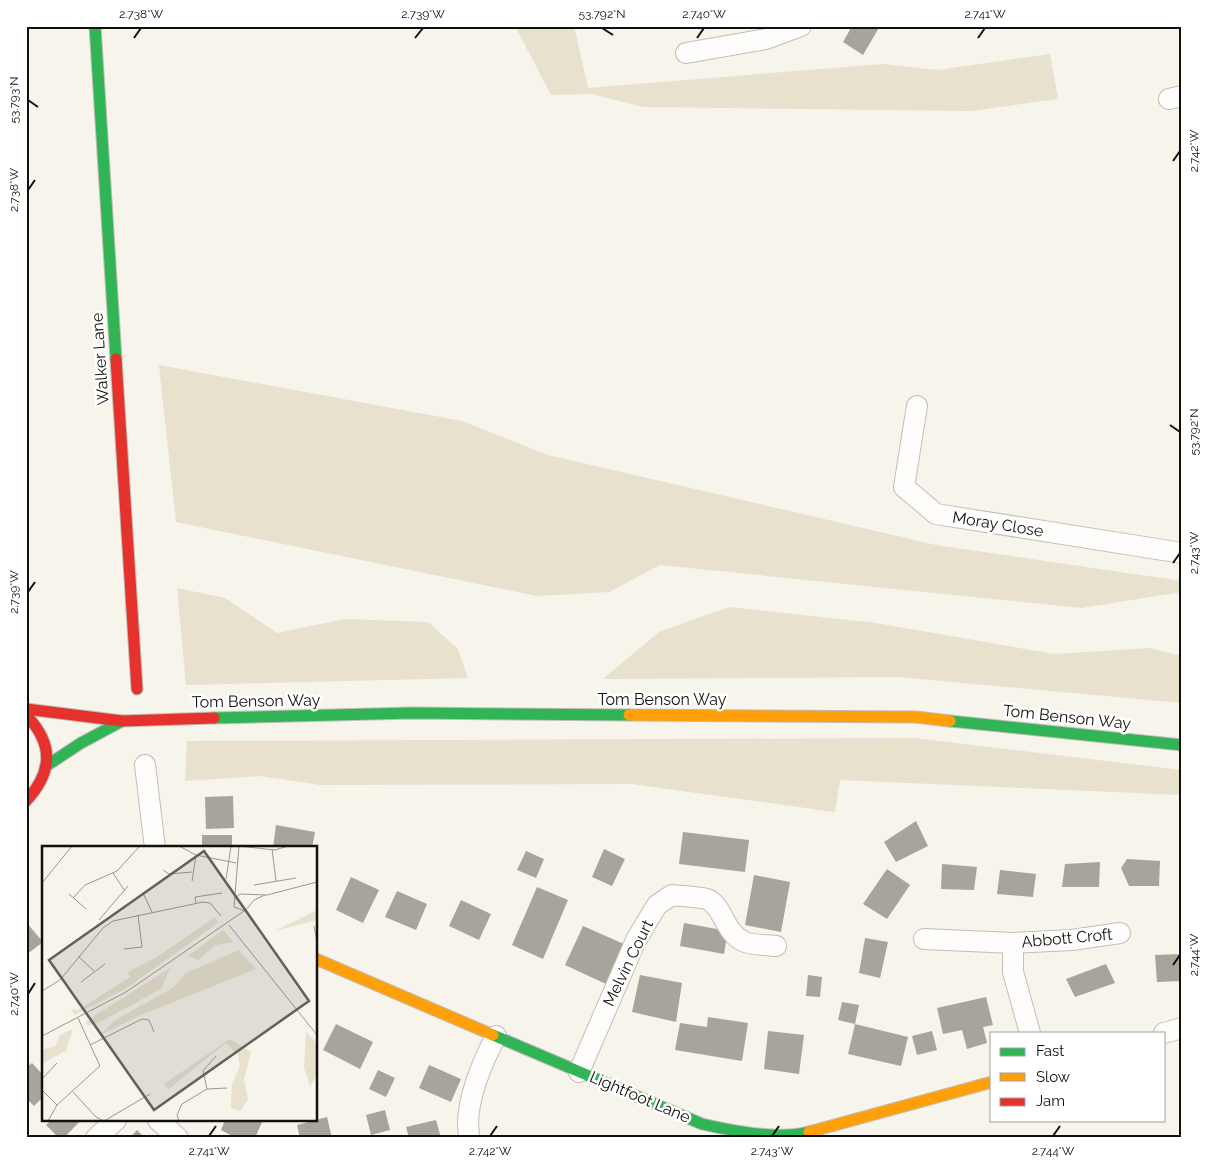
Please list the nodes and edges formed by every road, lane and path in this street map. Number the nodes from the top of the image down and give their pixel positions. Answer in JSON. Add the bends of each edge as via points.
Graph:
{"nodes":[{"id":1,"x":95,"y":26,"type":"edge"},
{"id":2,"x":801,"y":26,"type":"edge"},
{"id":3,"x":686,"y":52,"type":"dead end"},
{"id":4,"x":917,"y":406,"type":"dead end"},
{"id":5,"x":1182,"y":553,"type":"edge"},
{"id":6,"x":137,"y":689,"type":"dead end"},
{"id":7,"x":26,"y":709,"type":"edge"},
{"id":8,"x":26,"y":715,"type":"edge"},
{"id":9,"x":122,"y":721,"type":"junction"},
{"id":10,"x":1182,"y":745,"type":"edge"},
{"id":11,"x":145,"y":765,"type":"dead end"},
{"id":12,"x":46,"y":766,"type":"junction"},
{"id":13,"x":28,"y":800,"type":"edge"},
{"id":14,"x":155,"y":846,"type":"edge"},
{"id":15,"x":1120,"y":933,"type":"dead end"},
{"id":16,"x":924,"y":939,"type":"dead end"},
{"id":17,"x":1013,"y":942,"type":"junction"},
{"id":18,"x":776,"y":946,"type":"dead end"},
{"id":19,"x":318,"y":960,"type":"edge"},
{"id":20,"x":1182,"y":1028,"type":"edge"},
{"id":21,"x":1030,"y":1032,"type":"edge"},
{"id":22,"x":1166,"y":1032,"type":"edge"},
{"id":23,"x":496,"y":1036,"type":"junction"},
{"id":24,"x":579,"y":1072,"type":"junction"},
{"id":25,"x":990,"y":1083,"type":"edge"},
{"id":26,"x":114,"y":1122,"type":"edge"},
{"id":27,"x":160,"y":1122,"type":"edge"},
{"id":28,"x":96,"y":1138,"type":"edge"},
{"id":29,"x":178,"y":1138,"type":"edge"},
{"id":30,"x":470,"y":1138,"type":"edge"}],
"edges":[{"from":1,"to":6,"type":"street","name":"Walker Lane"},
{"from":2,"to":3,"type":"street","via":[[766,39]]},
{"from":4,"to":5,"type":"street","name":"Moray Close","via":[[904,486],[936,514]]},
{"from":7,"to":9,"type":"street"},
{"from":8,"to":12,"type":"street","via":[[44,740]]},
{"from":9,"to":10,"type":"street","name":"Tom Benson Way","via":[[412,713],[916,717]]},
{"from":9,"to":12,"type":"street"},
{"from":11,"to":14,"type":"street"},
{"from":12,"to":13,"type":"street","via":[[40,786]]},
{"from":15,"to":17,"type":"street","name":"Abbott Croft","via":[[1072,940]]},
{"from":16,"to":17,"type":"street","name":"Abbott Croft"},
{"from":17,"to":21,"type":"street","name":"Abbott Croft","via":[[1013,972]]},
{"from":18,"to":24,"type":"street","name":"Melvin Court","via":[[745,942],[733,934],[718,907],[707,899],[672,895],[657,905],[636,940]]},
{"from":19,"to":23,"type":"street","name":"Lightfoot Lane"},
{"from":20,"to":22,"type":"street"},
{"from":23,"to":24,"type":"street","name":"Lightfoot Lane"},
{"from":23,"to":30,"type":"street","via":[[473,1091],[468,1122]]},
{"from":24,"to":25,"type":"street","name":"Lightfoot Lane","via":[[702,1124],[732,1131],[786,1135],[805,1133]]},
{"from":26,"to":28,"type":"street"},
{"from":27,"to":29,"type":"street"}]}
